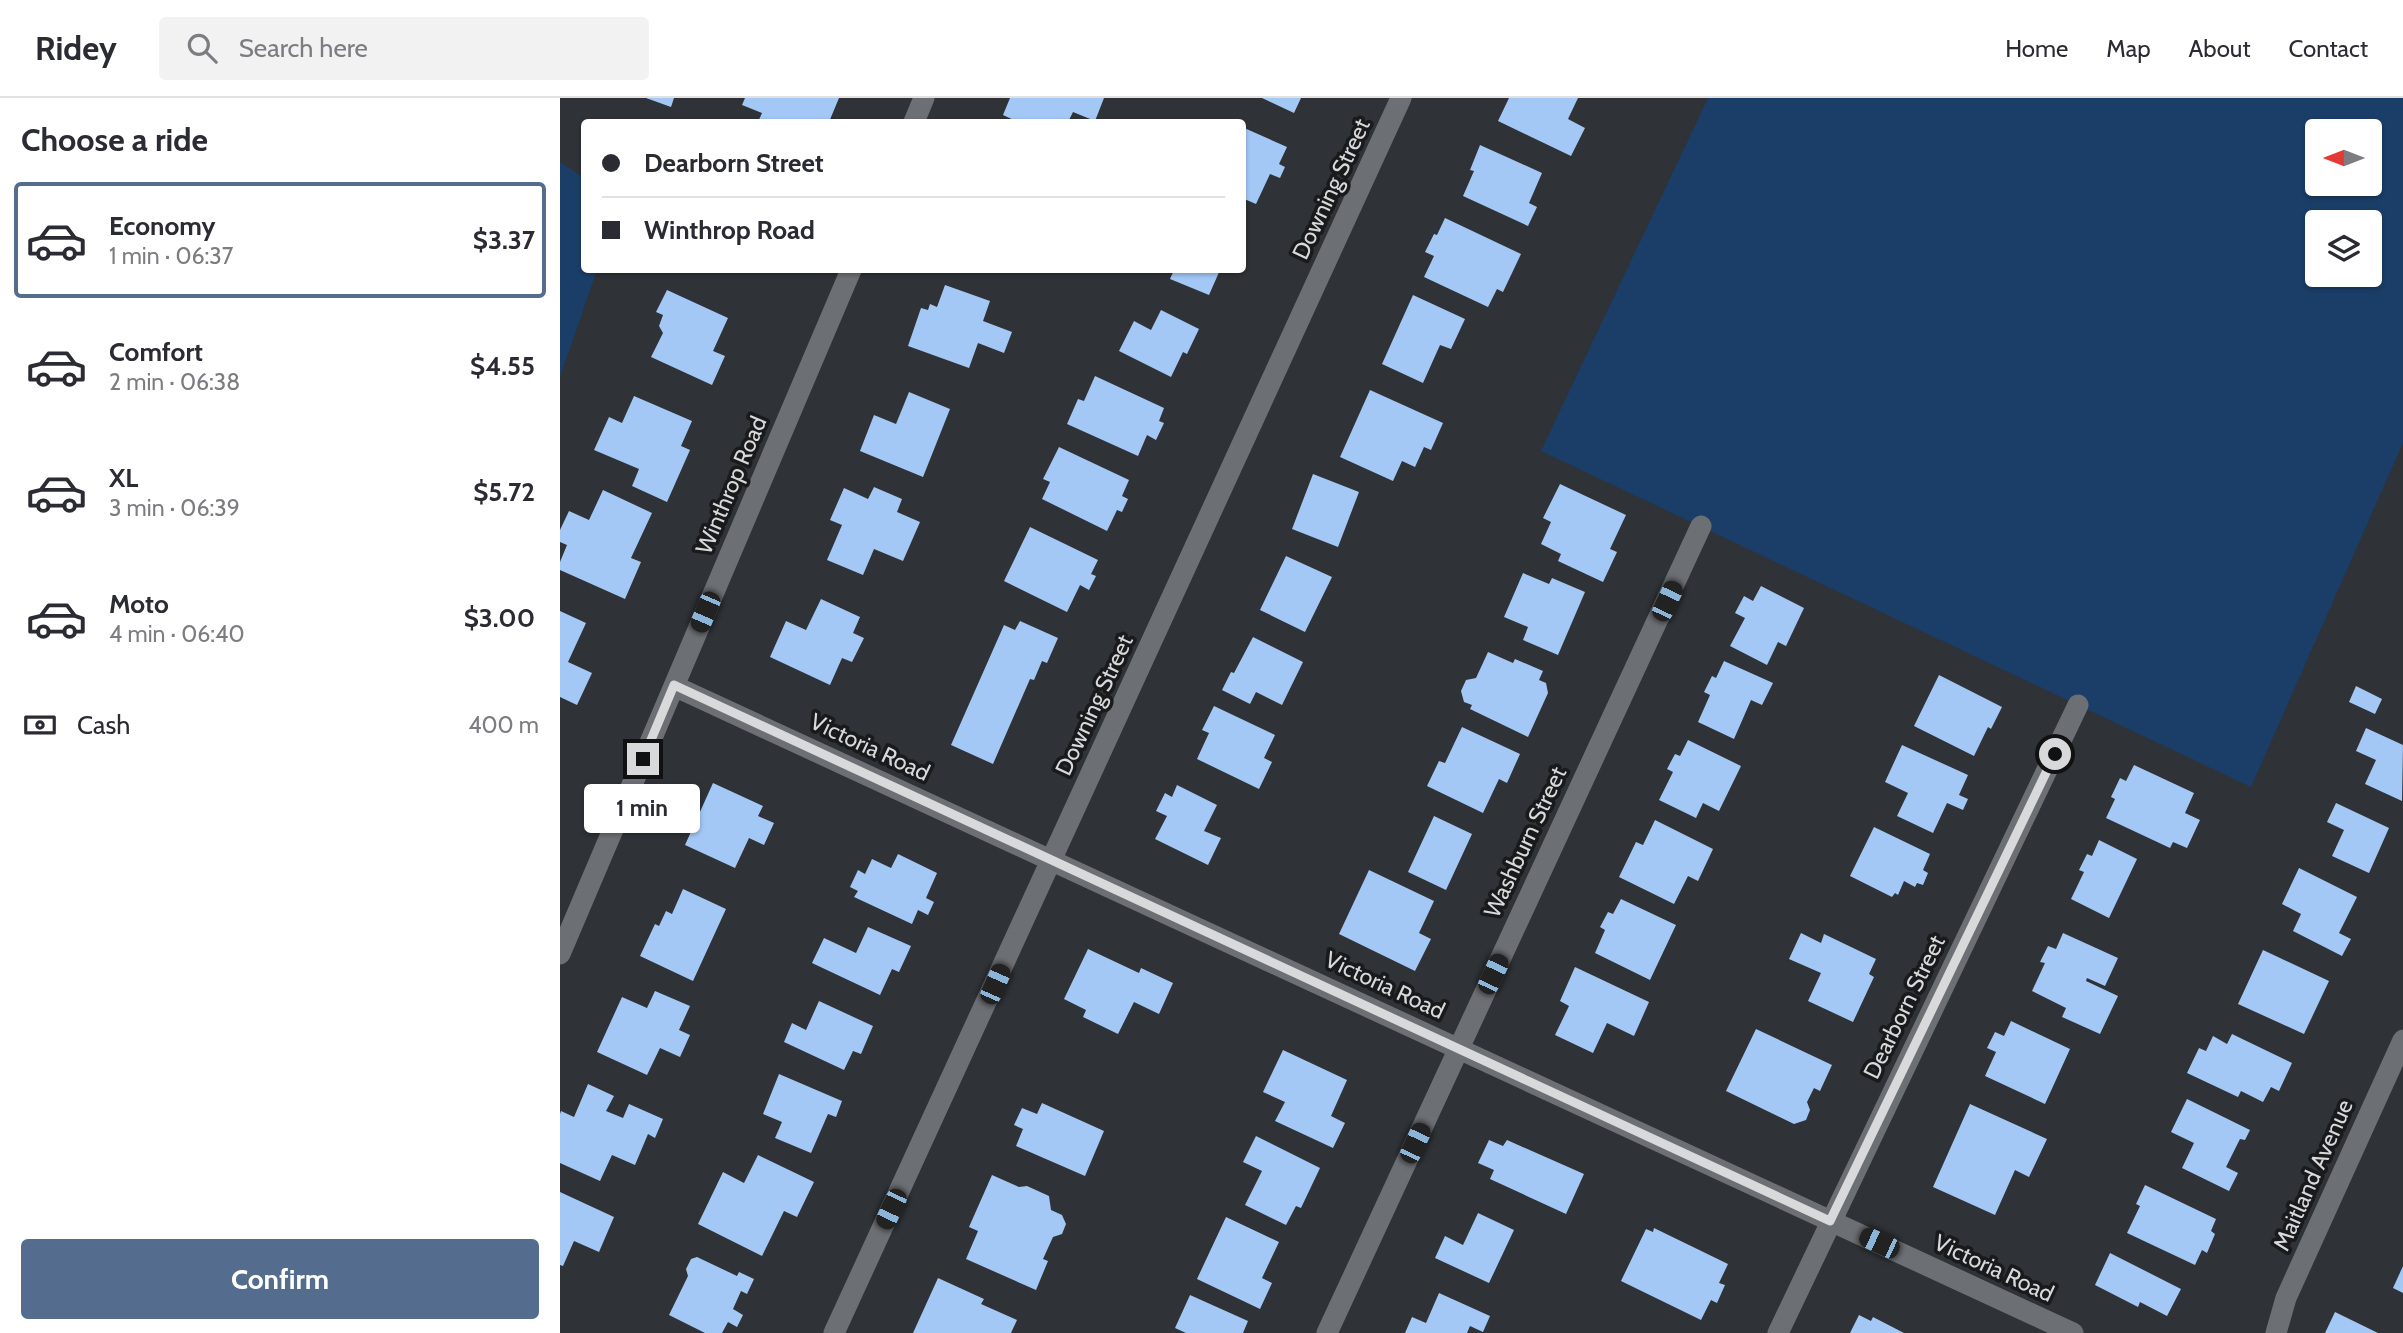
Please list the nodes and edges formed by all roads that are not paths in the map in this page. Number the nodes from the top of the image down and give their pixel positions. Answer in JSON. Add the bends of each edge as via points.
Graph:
{"nodes":[{"id":1,"x":924,"y":98,"type":"edge"},
{"id":2,"x":1401,"y":98,"type":"edge"},
{"id":3,"x":915,"y":119,"type":"edge"},
{"id":4,"x":850,"y":273,"type":"edge"},
{"id":5,"x":1701,"y":526,"type":"dead end"},
{"id":6,"x":674,"y":685,"type":"junction"},
{"id":7,"x":2078,"y":705,"type":"dead end"},
{"id":8,"x":1052,"y":860,"type":"junction"},
{"id":9,"x":560,"y":954,"type":"edge"},
{"id":10,"x":2403,"y":1040,"type":"edge"},
{"id":11,"x":1458,"y":1048,"type":"junction"},
{"id":12,"x":1830,"y":1221,"type":"junction"},
{"id":13,"x":834,"y":1333,"type":"edge"},
{"id":14,"x":1327,"y":1333,"type":"edge"},
{"id":15,"x":1777,"y":1333,"type":"edge"},
{"id":16,"x":2073,"y":1333,"type":"edge"},
{"id":17,"x":2276,"y":1333,"type":"edge"}],
"edges":[{"from":1,"to":3,"type":"street"},
{"from":2,"to":8,"type":"street","name":"Downing Street"},
{"from":4,"to":6,"type":"street","name":"Winthrop Road"},
{"from":5,"to":11,"type":"street","name":"Washburn Street"},
{"from":6,"to":8,"type":"street","name":"Victoria Road"},
{"from":6,"to":9,"type":"street","name":"Winthrop Road"},
{"from":7,"to":12,"type":"street","name":"Dearborn Street"},
{"from":8,"to":11,"type":"street","name":"Victoria Road"},
{"from":8,"to":13,"type":"street","name":"Downing Street"},
{"from":10,"to":17,"type":"street","name":"Maitland Avenue","via":[[2286,1298]]},
{"from":11,"to":12,"type":"street","name":"Victoria Road"},
{"from":11,"to":14,"type":"street","name":"Washburn Street"},
{"from":12,"to":15,"type":"street","name":"Dearborn Street"},
{"from":12,"to":16,"type":"street","name":"Victoria Road"}]}
